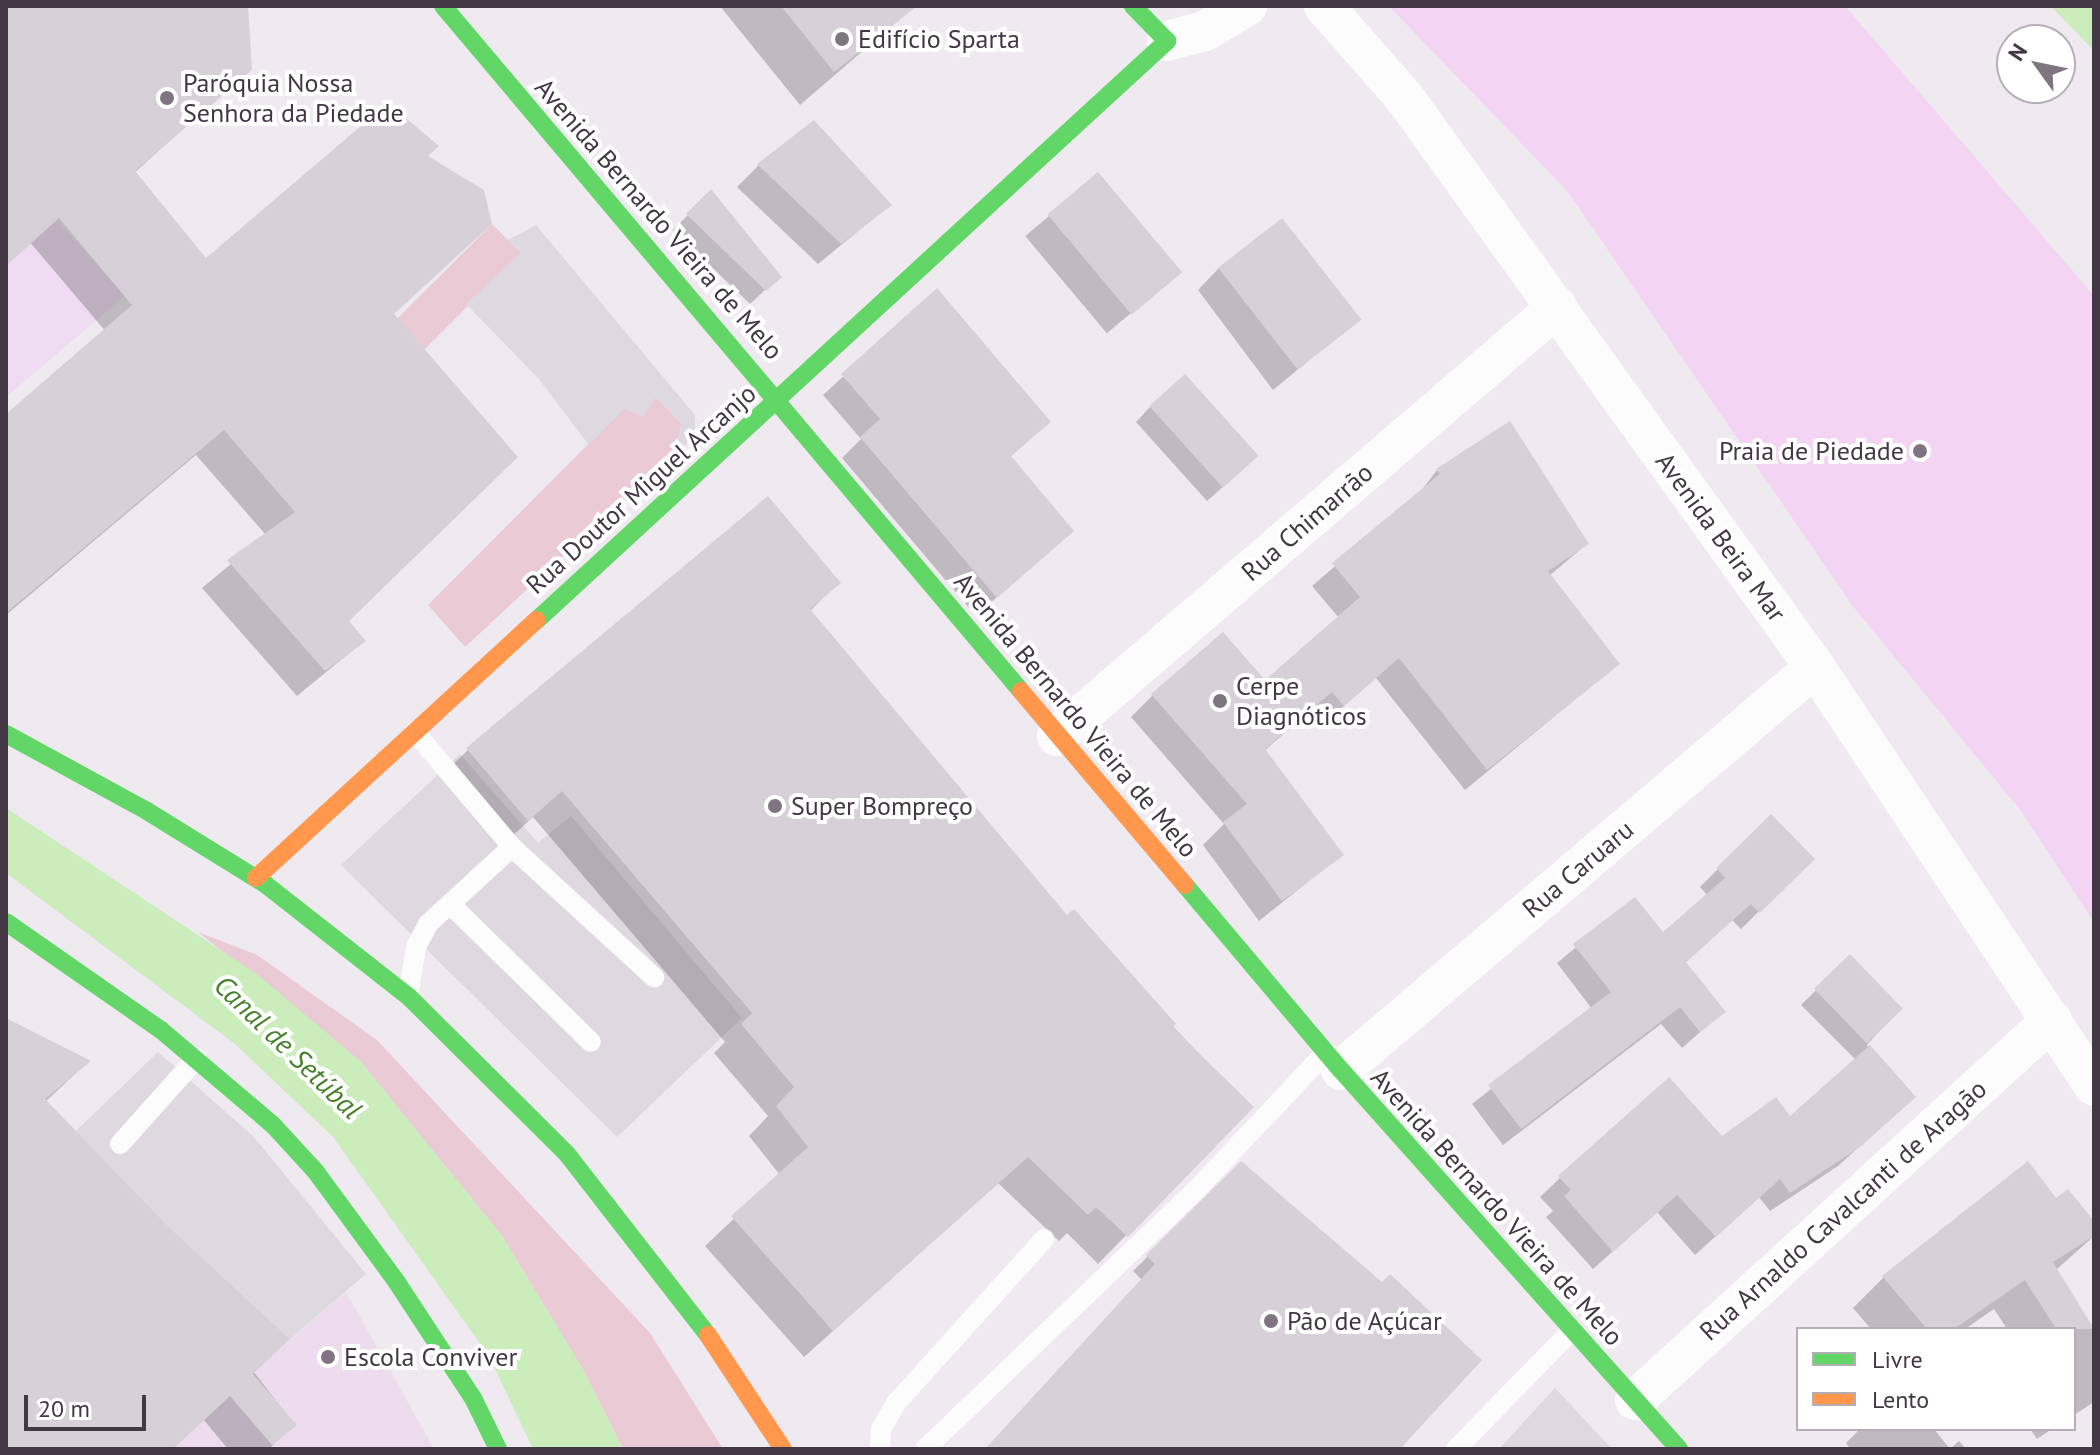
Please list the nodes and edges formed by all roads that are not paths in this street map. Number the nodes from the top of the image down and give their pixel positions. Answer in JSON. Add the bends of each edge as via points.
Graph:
{"nodes":[{"id":1,"x":443,"y":6,"type":"edge"},
{"id":2,"x":1133,"y":6,"type":"edge"},
{"id":3,"x":1247,"y":6,"type":"edge"},
{"id":4,"x":1324,"y":6,"type":"edge"},
{"id":5,"x":1167,"y":41,"type":"junction"},
{"id":6,"x":1557,"y":307,"type":"junction"},
{"id":7,"x":779,"y":399,"type":"junction"},
{"id":8,"x":1815,"y":667,"type":"junction"},
{"id":9,"x":415,"y":732,"type":"junction"},
{"id":10,"x":6,"y":734,"type":"edge"},
{"id":11,"x":1057,"y":736,"type":"junction"},
{"id":12,"x":512,"y":847,"type":"junction"},
{"id":13,"x":256,"y":878,"type":"junction"},
{"id":14,"x":450,"y":904,"type":"junction"},
{"id":15,"x":6,"y":922,"type":"edge"},
{"id":16,"x":654,"y":977,"type":"dead end"},
{"id":17,"x":408,"y":996,"type":"junction"},
{"id":18,"x":2052,"y":1020,"type":"junction"},
{"id":19,"x":591,"y":1042,"type":"dead end"},
{"id":20,"x":197,"y":1058,"type":"junction"},
{"id":21,"x":1334,"y":1061,"type":"junction"},
{"id":22,"x":2094,"y":1086,"type":"edge"},
{"id":23,"x":120,"y":1144,"type":"dead end"},
{"id":24,"x":1044,"y":1239,"type":"dead end"},
{"id":25,"x":1572,"y":1330,"type":"junction"},
{"id":26,"x":1635,"y":1400,"type":"junction"},
{"id":27,"x":498,"y":1449,"type":"edge"},
{"id":28,"x":783,"y":1449,"type":"edge"},
{"id":29,"x":880,"y":1449,"type":"edge"},
{"id":30,"x":925,"y":1449,"type":"edge"},
{"id":31,"x":1456,"y":1449,"type":"edge"},
{"id":32,"x":1679,"y":1449,"type":"edge"}],
"edges":[{"from":1,"to":7,"type":"main road","name":"Avenida Bernardo Vieira de Melo"},
{"from":2,"to":5,"type":"main road"},
{"from":3,"to":5,"type":"street","via":[[1205,31]]},
{"from":4,"to":6,"type":"street","name":"Avenida Beira Mar","via":[[1404,97]]},
{"from":5,"to":7,"type":"main road","name":"Rua Doutor Miguel Arcanjo"},
{"from":6,"to":8,"type":"street","name":"Avenida Beira Mar"},
{"from":6,"to":11,"type":"street","name":"Rua Chimarrão"},
{"from":7,"to":9,"type":"main road","name":"Rua Doutor Miguel Arcanjo"},
{"from":7,"to":11,"type":"main road","name":"Avenida Bernardo Vieira de Melo"},
{"from":8,"to":18,"type":"street","name":"Avenida Beira Mar"},
{"from":8,"to":21,"type":"street","name":"Rua Caruaru"},
{"from":9,"to":12,"type":"lane"},
{"from":9,"to":13,"type":"main road","name":"Rua Doutor Miguel Arcanjo"},
{"from":10,"to":13,"type":"main road"},
{"from":11,"to":21,"type":"main road","name":"Avenida Bernardo Vieira de Melo"},
{"from":12,"to":14,"type":"lane"},
{"from":12,"to":16,"type":"lane"},
{"from":13,"to":17,"type":"main road"},
{"from":14,"to":17,"type":"lane","via":[[428,924],[416,947]]},
{"from":14,"to":19,"type":"lane"},
{"from":15,"to":20,"type":"main road"},
{"from":17,"to":28,"type":"main road","via":[[504,1085],[577,1166],[684,1297]]},
{"from":18,"to":22,"type":"street","name":"Avenida Beira Mar"},
{"from":18,"to":26,"type":"street","name":"Rua Arnaldo Cavalcanti de Aragão"},
{"from":20,"to":23,"type":"lane"},
{"from":20,"to":27,"type":"main road","via":[[273,1125],[316,1172],[473,1398]]},
{"from":21,"to":25,"type":"main road","name":"Avenida Bernardo Vieira de Melo"},
{"from":21,"to":30,"type":"lane"},
{"from":24,"to":29,"type":"lane","via":[[896,1403],[881,1429]]},
{"from":25,"to":26,"type":"main road","name":"Avenida Bernardo Vieira de Melo"},
{"from":25,"to":31,"type":"lane"},
{"from":26,"to":32,"type":"main road","name":"Avenida Bernardo Vieira de Melo"}]}
